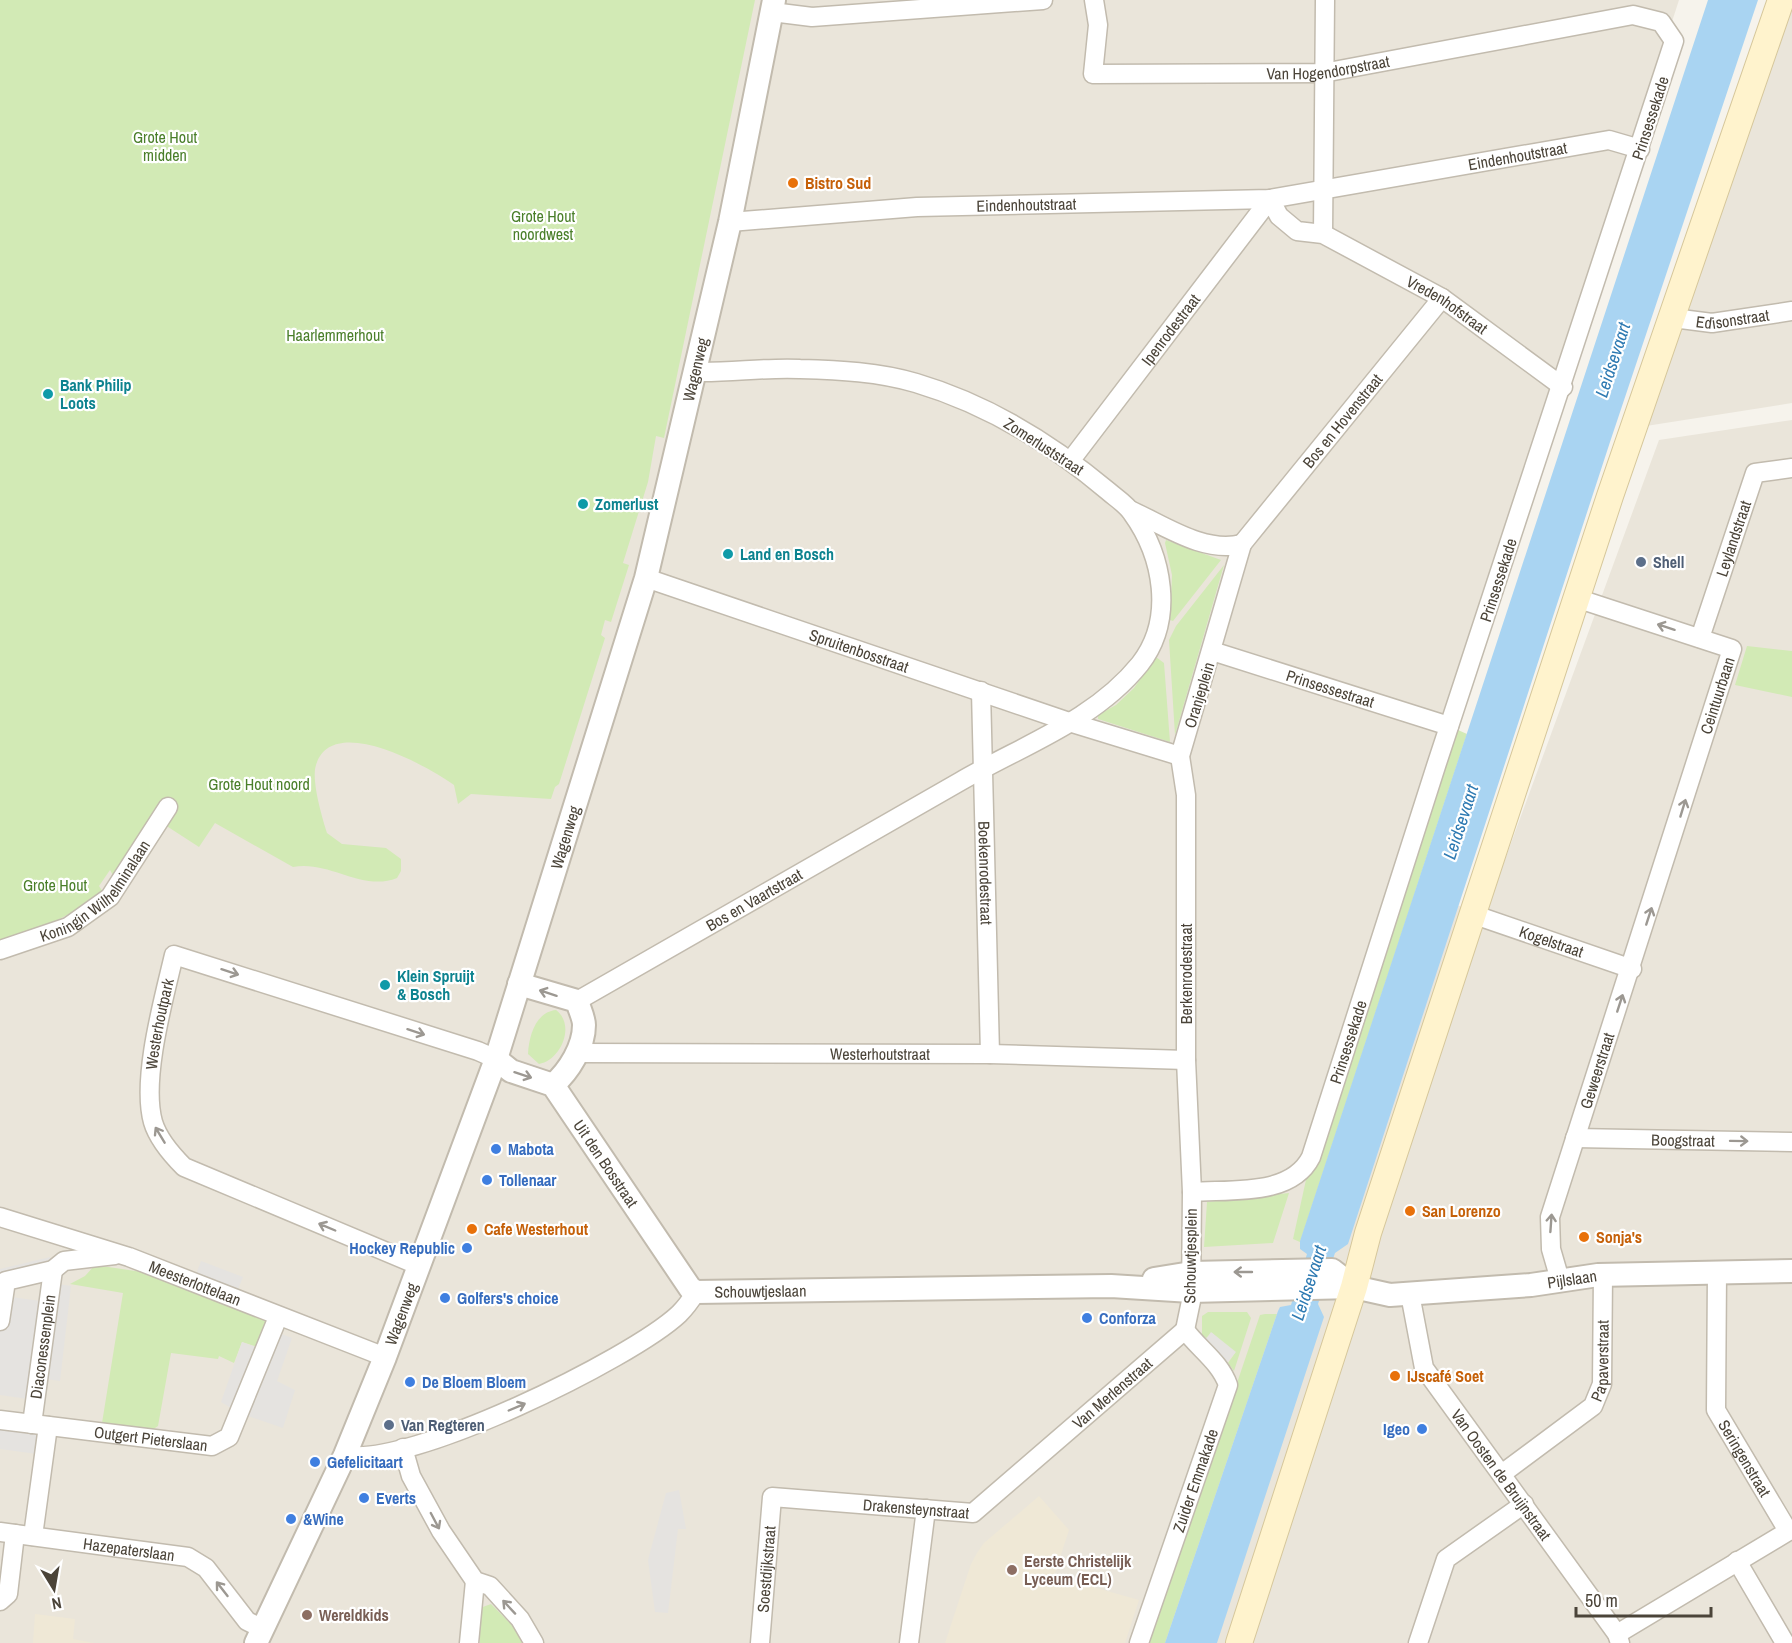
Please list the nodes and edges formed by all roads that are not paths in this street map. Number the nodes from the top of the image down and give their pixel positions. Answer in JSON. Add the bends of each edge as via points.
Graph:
{"nodes":[{"id":1,"x":1042,"y":0,"type":"edge"},
{"id":2,"x":1094,"y":0,"type":"edge"},
{"id":3,"x":1324,"y":0,"type":"edge"},
{"id":4,"x":1781,"y":0,"type":"edge"},
{"id":5,"x":773,"y":6,"type":"edge"},
{"id":6,"x":1631,"y":8,"type":"edge"},
{"id":7,"x":1323,"y":73,"type":"junction"},
{"id":8,"x":1640,"y":149,"type":"junction"},
{"id":9,"x":1323,"y":189,"type":"junction"},
{"id":10,"x":1270,"y":199,"type":"junction"},
{"id":11,"x":730,"y":222,"type":"junction"},
{"id":12,"x":1323,"y":234,"type":"junction"},
{"id":13,"x":1442,"y":298,"type":"junction"},
{"id":14,"x":1792,"y":311,"type":"edge"},
{"id":15,"x":1673,"y":318,"type":"junction"},
{"id":16,"x":696,"y":372,"type":"junction"},
{"id":17,"x":1563,"y":387,"type":"junction"},
{"id":18,"x":1071,"y":460,"type":"junction"},
{"id":19,"x":1792,"y":468,"type":"edge"},
{"id":20,"x":1130,"y":510,"type":"junction"},
{"id":21,"x":1242,"y":544,"type":"junction"},
{"id":22,"x":646,"y":578,"type":"junction"},
{"id":23,"x":1576,"y":598,"type":"junction"},
{"id":24,"x":1700,"y":638,"type":"junction"},
{"id":25,"x":1212,"y":651,"type":"junction"},
{"id":26,"x":981,"y":691,"type":"junction"},
{"id":27,"x":1072,"y":723,"type":"junction"},
{"id":28,"x":1449,"y":726,"type":"junction"},
{"id":29,"x":1180,"y":756,"type":"junction"},
{"id":30,"x":983,"y":768,"type":"junction"},
{"id":31,"x":168,"y":807,"type":"dead end"},
{"id":32,"x":1666,"y":864,"type":"joint"},
{"id":33,"x":1472,"y":914,"type":"junction"},
{"id":34,"x":0,"y":950,"type":"edge"},
{"id":35,"x":1632,"y":969,"type":"junction"},
{"id":36,"x":519,"y":984,"type":"junction"},
{"id":37,"x":577,"y":1001,"type":"junction"},
{"id":38,"x":576,"y":1053,"type":"junction"},
{"id":39,"x":990,"y":1054,"type":"junction"},
{"id":40,"x":496,"y":1059,"type":"junction"},
{"id":41,"x":1186,"y":1060,"type":"junction"},
{"id":42,"x":553,"y":1085,"type":"junction"},
{"id":43,"x":1575,"y":1138,"type":"junction"},
{"id":44,"x":1792,"y":1142,"type":"edge"},
{"id":45,"x":1305,"y":1169,"type":"joint"},
{"id":46,"x":1192,"y":1192,"type":"junction"},
{"id":47,"x":0,"y":1217,"type":"edge"},
{"id":48,"x":121,"y":1254,"type":"junction"},
{"id":49,"x":420,"y":1266,"type":"junction"},
{"id":50,"x":53,"y":1270,"type":"junction"},
{"id":51,"x":1792,"y":1271,"type":"edge"},
{"id":52,"x":1717,"y":1272,"type":"junction"},
{"id":53,"x":1603,"y":1274,"type":"junction"},
{"id":54,"x":1290,"y":1279,"type":"joint"},
{"id":55,"x":1560,"y":1280,"type":"junction"},
{"id":56,"x":1342,"y":1281,"type":"junction"},
{"id":57,"x":1191,"y":1282,"type":"junction"},
{"id":58,"x":696,"y":1292,"type":"junction"},
{"id":59,"x":1410,"y":1294,"type":"junction"},
{"id":60,"x":278,"y":1317,"type":"junction"},
{"id":61,"x":0,"y":1321,"type":"edge"},
{"id":62,"x":1185,"y":1330,"type":"junction"},
{"id":63,"x":386,"y":1357,"type":"junction"},
{"id":64,"x":0,"y":1420,"type":"edge"},
{"id":65,"x":40,"y":1425,"type":"junction"},
{"id":66,"x":403,"y":1448,"type":"junction"},
{"id":67,"x":345,"y":1455,"type":"junction"},
{"id":68,"x":1040,"y":1456,"type":"joint"},
{"id":69,"x":1503,"y":1473,"type":"junction"},
{"id":70,"x":772,"y":1497,"type":"joint"},
{"id":71,"x":1524,"y":1504,"type":"junction"},
{"id":72,"x":926,"y":1509,"type":"junction"},
{"id":73,"x":1790,"y":1530,"type":"edge"},
{"id":74,"x":16,"y":1534,"type":"edge"},
{"id":75,"x":1737,"y":1561,"type":"junction"},
{"id":76,"x":476,"y":1581,"type":"junction"},
{"id":77,"x":0,"y":1601,"type":"edge"},
{"id":78,"x":259,"y":1636,"type":"edge"},
{"id":79,"x":1618,"y":1639,"type":"edge"},
{"id":80,"x":469,"y":1643,"type":"edge"},
{"id":81,"x":534,"y":1643,"type":"edge"},
{"id":82,"x":760,"y":1643,"type":"edge"},
{"id":83,"x":909,"y":1643,"type":"edge"},
{"id":84,"x":1139,"y":1643,"type":"edge"},
{"id":85,"x":1239,"y":1643,"type":"edge"},
{"id":86,"x":1418,"y":1643,"type":"edge"},
{"id":87,"x":1785,"y":1643,"type":"edge"}],
"edges":[{"from":1,"to":5,"type":"street","via":[[812,17]]},
{"from":2,"to":7,"type":"street","name":"Van Hogendorpstraat","via":[[1098,25],[1093,74]]},
{"from":3,"to":7,"type":"street"},
{"from":4,"to":15,"type":"main road"},
{"from":5,"to":11,"type":"street","name":"Wagenweg"},
{"from":6,"to":7,"type":"street","name":"Van Hogendorpstraat"},
{"from":6,"to":8,"type":"street","name":"Prinsessekade","via":[[1661,22],[1674,41]]},
{"from":7,"to":9,"type":"street"},
{"from":8,"to":9,"type":"street","name":"Eindenhoutstraat","via":[[1609,140]]},
{"from":8,"to":17,"type":"street","name":"Prinsessekade"},
{"from":9,"to":10,"type":"street","name":"Eindenhoutstraat"},
{"from":9,"to":12,"type":"street"},
{"from":10,"to":11,"type":"street","name":"Eindenhoutstraat","via":[[917,207]]},
{"from":10,"to":12,"type":"street","name":"Vredenhofstraat","via":[[1279,216],[1297,231]]},
{"from":10,"to":18,"type":"street","name":"Ipenrodestraat"},
{"from":11,"to":16,"type":"street","name":"Wagenweg"},
{"from":12,"to":13,"type":"street","name":"Vredenhofstraat"},
{"from":13,"to":17,"type":"street","name":"Vredenhofstraat"},
{"from":13,"to":21,"type":"street","name":"Bos en Hovenstraat"},
{"from":14,"to":15,"type":"street","name":"Edisonstraat","via":[[1712,323]]},
{"from":15,"to":23,"type":"main road"},
{"from":16,"to":18,"type":"street","name":"Zomerluststraat","via":[[796,368],[866,373],[915,382],[1003,419]]},
{"from":16,"to":22,"type":"street","name":"Wagenweg"},
{"from":17,"to":28,"type":"street","name":"Prinsessekade"},
{"from":18,"to":20,"type":"street","name":"Zomerluststraat"},
{"from":19,"to":24,"type":"street","name":"Leylandstraat","via":[[1755,473]]},
{"from":20,"to":21,"type":"street","via":[[1208,545],[1227,548]]},
{"from":20,"to":27,"type":"street","name":"Zomerluststraat","via":[[1154,551],[1161,579],[1156,636],[1142,662],[1118,688]]},
{"from":21,"to":25,"type":"street","name":"Oranjeplein"},
{"from":22,"to":26,"type":"street","name":"Spruitenbosstraat"},
{"from":22,"to":36,"type":"street","name":"Wagenweg"},
{"from":24,"to":23,"type":"street","name":"Ceintuurbaan","one_way":true},
{"from":23,"to":33,"type":"main road"},
{"from":32,"to":24,"type":"street","name":"Ceintuurbaan","one_way":true,"via":[[1732,649]]},
{"from":25,"to":28,"type":"street","name":"Prinsessestraat"},
{"from":25,"to":29,"type":"street","name":"Oranjeplein"},
{"from":26,"to":27,"type":"street","name":"Spruitenbosstraat"},
{"from":26,"to":30,"type":"street","name":"Boekenrodestraat"},
{"from":27,"to":29,"type":"street"},
{"from":27,"to":30,"type":"street"},
{"from":28,"to":45,"type":"street","name":"Prinsessekade"},
{"from":29,"to":41,"type":"street","name":"Berkenrodestraat","via":[[1186,795]]},
{"from":30,"to":37,"type":"street","name":"Bos en Vaartstraat"},
{"from":30,"to":39,"type":"street","name":"Boekenrodestraat"},
{"from":31,"to":34,"type":"street","name":"Koningin Wilhelminalaan","via":[[110,897],[68,927]]},
{"from":35,"to":32,"type":"street","name":"Geweerstraat","one_way":true},
{"from":33,"to":35,"type":"street","name":"Kogelstraat"},
{"from":33,"to":56,"type":"main road","via":[[1368,1233]]},
{"from":43,"to":35,"type":"street","name":"Geweerstraat","one_way":true},
{"from":37,"to":36,"type":"street","one_way":true},
{"from":36,"to":40,"type":"street","name":"Wagenweg"},
{"from":37,"to":38,"type":"street","via":[[584,1024]]},
{"from":38,"to":39,"type":"street","name":"Westerhoutstraat"},
{"from":38,"to":42,"type":"street","via":[[566,1073]]},
{"from":39,"to":41,"type":"street","name":"Westerhoutstraat"},
{"from":40,"to":42,"type":"street","one_way":true,"via":[[511,1071]]},
{"from":40,"to":49,"type":"street","name":"Wagenweg"},
{"from":49,"to":40,"type":"street","name":"Westerhoutpark","one_way":true,"via":[[184,1167],[178,1161],[154,1124],[150,1088],[161,1010],[174,955]]},
{"from":41,"to":46,"type":"street","name":"Berkenrodestraat"},
{"from":42,"to":58,"type":"street","name":"Uit den Bosstraat"},
{"from":43,"to":44,"type":"street","name":"Boogstraat","one_way":true},
{"from":55,"to":43,"type":"street","name":"Geweerstraat","one_way":true,"via":[[1551,1249],[1550,1217]]},
{"from":45,"to":46,"type":"street","name":"Schouwtjesplein","via":[[1275,1186]]},
{"from":46,"to":57,"type":"street","name":"Schouwtjesplein"},
{"from":47,"to":48,"type":"street","name":"Meesterlottelaan"},
{"from":48,"to":50,"type":"street","name":"Diaconessenplein","via":[[64,1261]]},
{"from":48,"to":60,"type":"street","name":"Meesterlottelaan"},
{"from":49,"to":63,"type":"street","name":"Wagenweg"},
{"from":50,"to":61,"type":"street","name":"Diaconessenplein","via":[[6,1281]]},
{"from":50,"to":65,"type":"street","name":"Diaconessenplein"},
{"from":51,"to":52,"type":"street","name":"Pijlslaan"},
{"from":52,"to":53,"type":"street","name":"Pijlslaan"},
{"from":52,"to":73,"type":"street","name":"Seringenstraat","via":[[1716,1410]]},
{"from":53,"to":55,"type":"street","name":"Pijlslaan"},
{"from":53,"to":69,"type":"street","name":"Papaverstraat","via":[[1602,1384],[1593,1406]]},
{"from":54,"to":56,"type":"street","name":"Pijlslaan"},
{"from":54,"to":57,"type":"street","name":"Schouwtjeslaan"},
{"from":55,"to":59,"type":"street","name":"Pijlslaan"},
{"from":56,"to":59,"type":"street","name":"Pijlslaan","via":[[1390,1295]]},
{"from":56,"to":85,"type":"main road"},
{"from":57,"to":58,"type":"street","name":"Schouwtjeslaan"},
{"from":57,"to":62,"type":"street","name":"Schouwtjesplein"},
{"from":66,"to":58,"type":"street","name":"Schouwtjeslaan","one_way":true,"via":[[494,1417],[555,1390],[661,1328]]},
{"from":59,"to":69,"type":"street","name":"Van Oosten de Bruijnstraat","via":[[1424,1368]]},
{"from":60,"to":63,"type":"street","name":"Meesterlottelaan"},
{"from":60,"to":65,"type":"street","name":"Outgert Pieterslaan","via":[[229,1437],[222,1442],[212,1446]]},
{"from":62,"to":68,"type":"street","name":"Van Merlenstraat"},
{"from":62,"to":84,"type":"street","name":"Zuider Emmakade","via":[[1222,1368],[1228,1385]]},
{"from":63,"to":67,"type":"street","name":"Wagenweg"},
{"from":64,"to":65,"type":"street"},
{"from":65,"to":74,"type":"street","name":"Diaconessenplein"},
{"from":66,"to":67,"type":"street","name":"Schouwtjeslaan","via":[[359,1458]]},
{"from":66,"to":76,"type":"street","one_way":true,"via":[[411,1476],[441,1531]]},
{"from":67,"to":78,"type":"street","name":"Wagenweg"},
{"from":68,"to":72,"type":"street","name":"Drakensteynstraat","via":[[973,1513]]},
{"from":69,"to":71,"type":"street","name":"Van Oosten de Bruijnstraat"},
{"from":70,"to":72,"type":"street","name":"Drakensteynstraat"},
{"from":70,"to":82,"type":"street","name":"Soestdijkstraat"},
{"from":71,"to":79,"type":"street","name":"Van Oosten de Bruijnstraat"},
{"from":71,"to":86,"type":"street","via":[[1446,1559]]},
{"from":72,"to":83,"type":"street"},
{"from":73,"to":75,"type":"street"},
{"from":74,"to":77,"type":"street","name":"Diaconessenplein","via":[[8,1594]]},
{"from":78,"to":74,"type":"street","name":"Hazepaterslaan","one_way":true,"via":[[206,1568],[188,1557]]},
{"from":75,"to":79,"type":"street"},
{"from":75,"to":87,"type":"street"},
{"from":76,"to":80,"type":"street"},
{"from":81,"to":76,"type":"street","one_way":true,"via":[[520,1619],[490,1586]]}]}
